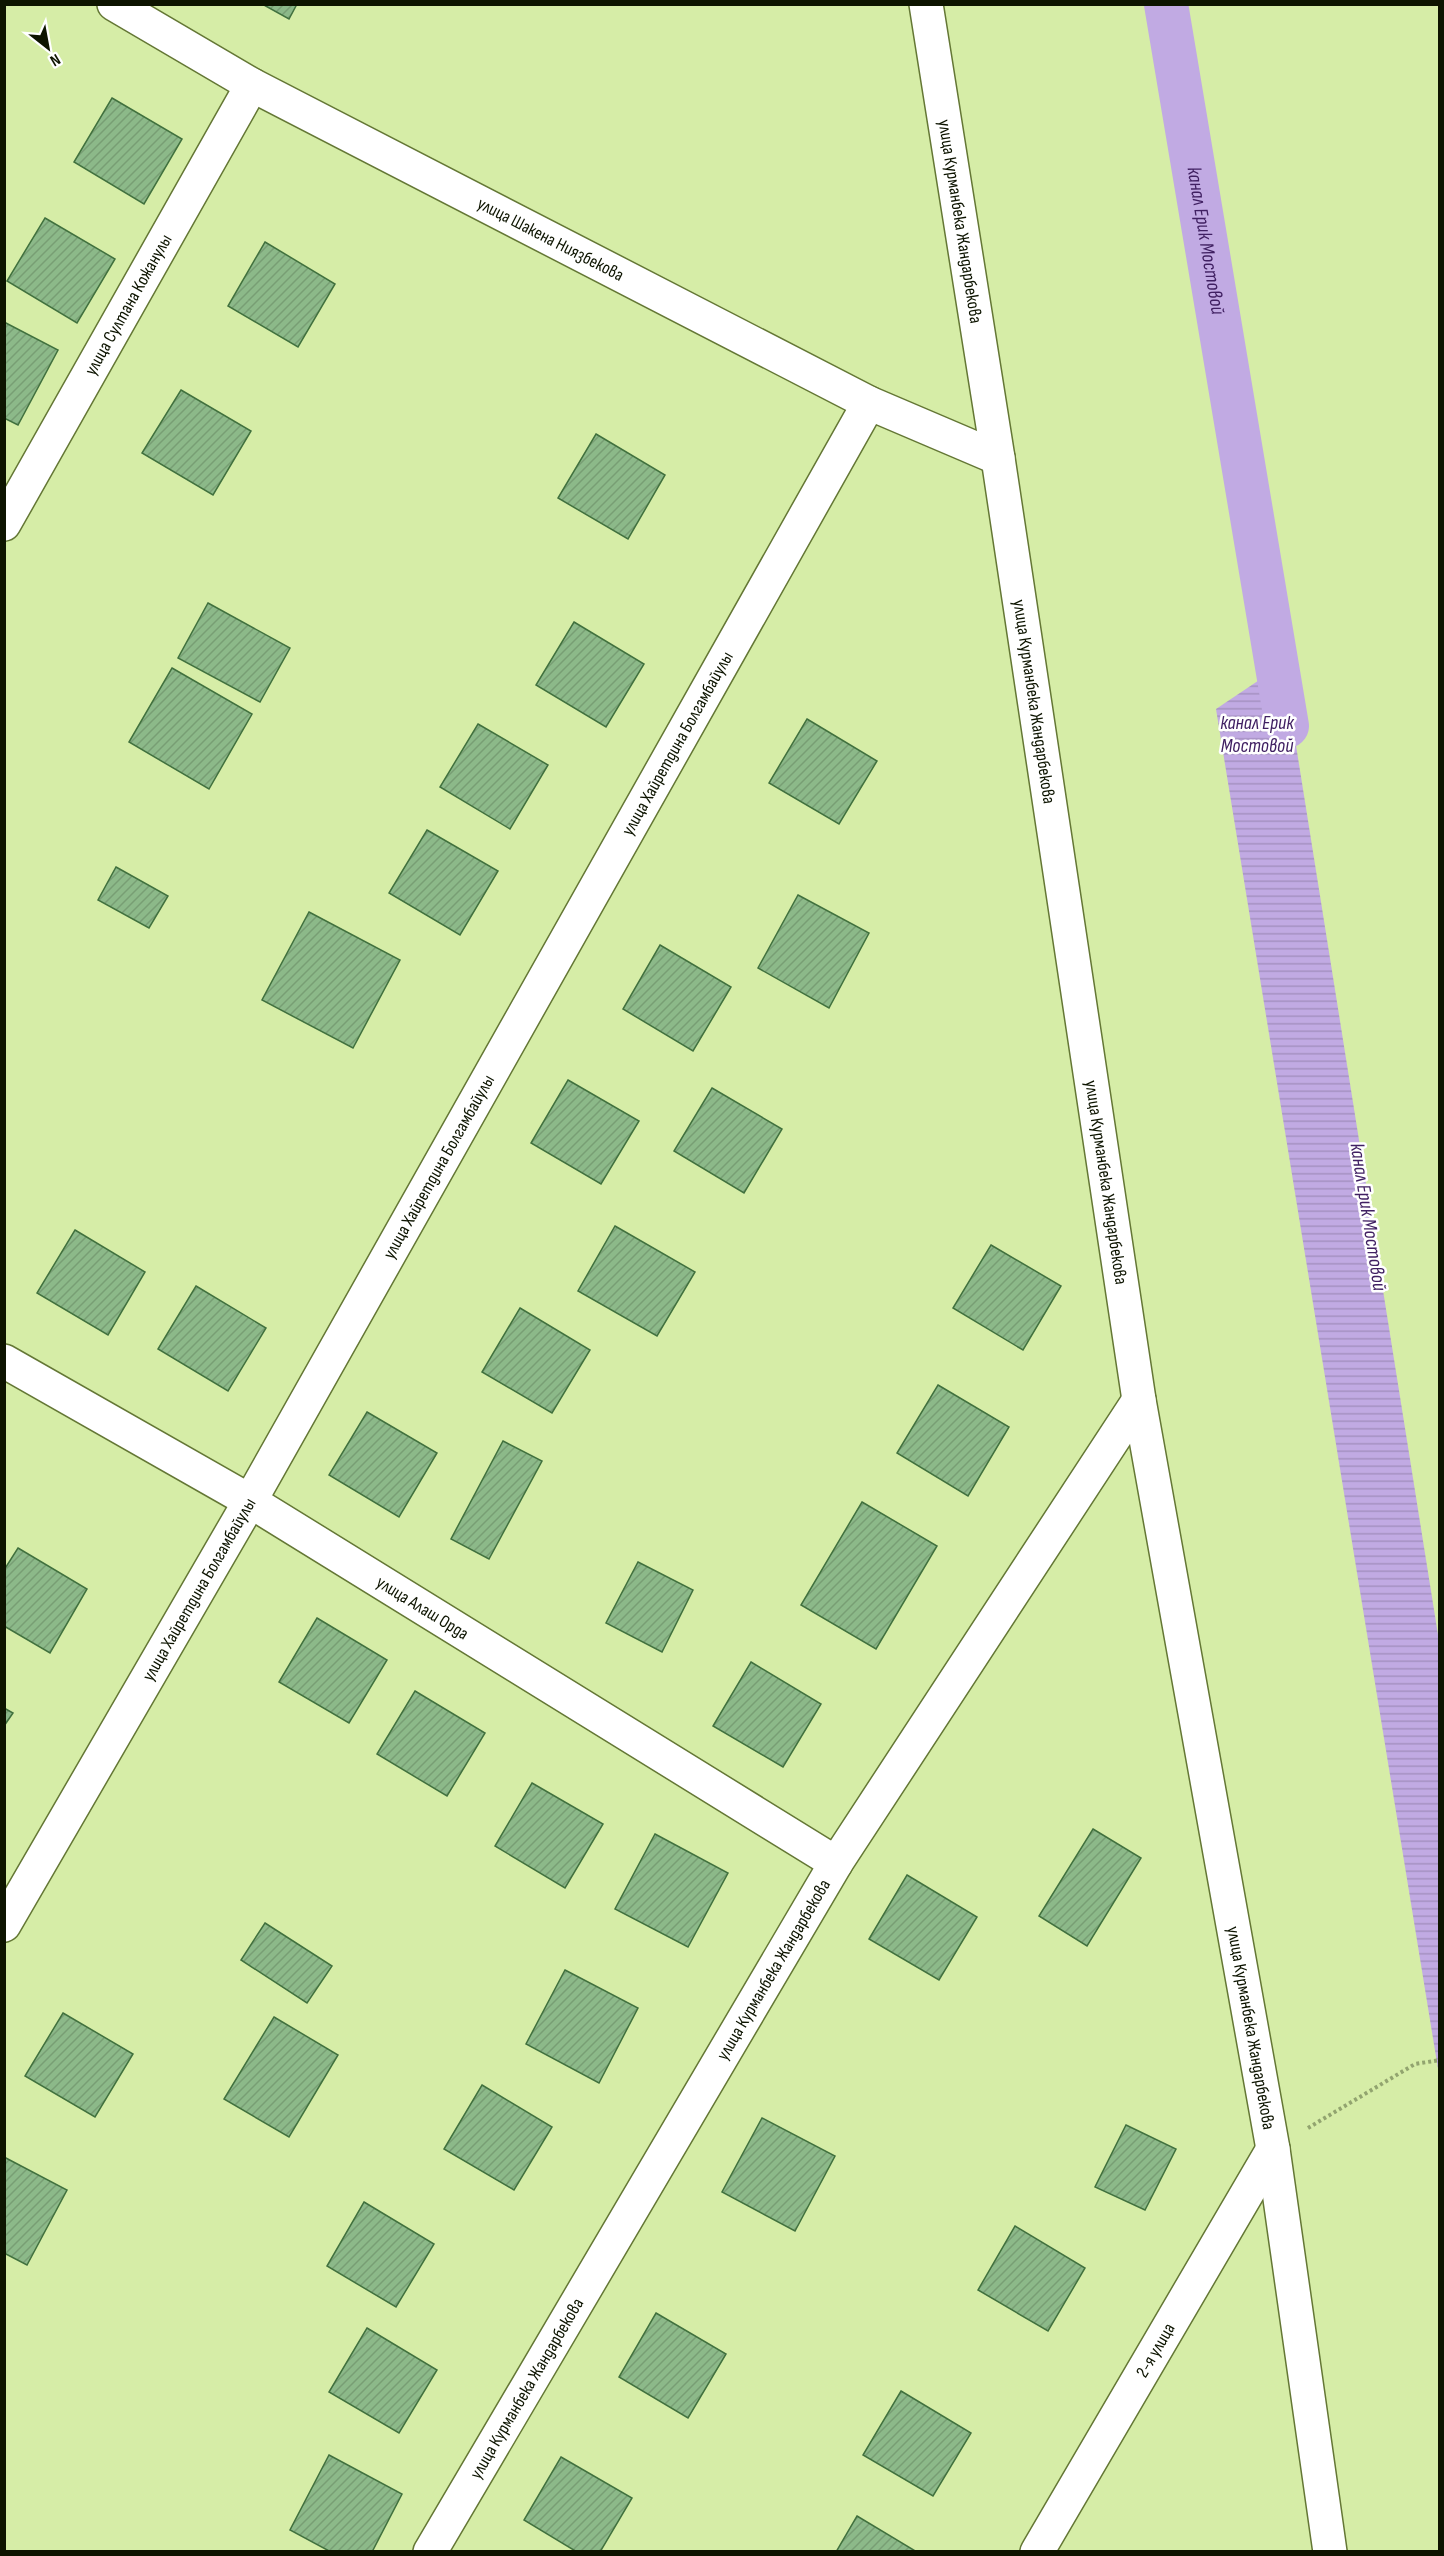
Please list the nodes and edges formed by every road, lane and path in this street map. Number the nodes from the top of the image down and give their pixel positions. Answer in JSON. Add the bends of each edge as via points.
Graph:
{"nodes":[{"id":1,"x":114,"y":4,"type":"edge"},
{"id":2,"x":926,"y":4,"type":"edge"},
{"id":3,"x":252,"y":85,"type":"junction"},
{"id":4,"x":868,"y":404,"type":"junction"},
{"id":5,"x":998,"y":458,"type":"junction"},
{"id":6,"x":4,"y":524,"type":"edge"},
{"id":7,"x":4,"y":1361,"type":"edge"},
{"id":8,"x":1139,"y":1400,"type":"junction"},
{"id":9,"x":250,"y":1501,"type":"junction"},
{"id":10,"x":836,"y":1863,"type":"junction"},
{"id":11,"x":4,"y":1925,"type":"edge"},
{"id":12,"x":1440,"y":2060,"type":"edge"},
{"id":13,"x":1273,"y":2149,"type":"junction"},
{"id":14,"x":430,"y":2552,"type":"edge"},
{"id":15,"x":1037,"y":2552,"type":"edge"},
{"id":16,"x":1330,"y":2552,"type":"edge"}],
"edges":[{"from":1,"to":3,"type":"street","name":"улица Шакена Ниязбекова"},
{"from":2,"to":5,"type":"street","name":"улица Курманбека Жандарбекова"},
{"from":3,"to":4,"type":"street","name":"улица Шакена Ниязбекова"},
{"from":3,"to":6,"type":"street","name":"улица Султана Кожанулы"},
{"from":4,"to":5,"type":"street","name":"улица Шакена Ниязбекова"},
{"from":4,"to":9,"type":"street","name":"улица Хайретдина Болгамбайулы"},
{"from":5,"to":8,"type":"street","name":"улица Курманбека Жандарбекова"},
{"from":7,"to":9,"type":"street","name":"улица Алаш Орда"},
{"from":8,"to":10,"type":"street","name":"улица Курманбека Жандарбекова"},
{"from":8,"to":13,"type":"street","name":"улица Курманбека Жандарбекова"},
{"from":9,"to":10,"type":"street","name":"улица Алаш Орда"},
{"from":9,"to":11,"type":"street","name":"улица Хайретдина Болгамбайулы"},
{"from":10,"to":14,"type":"street","name":"улица Курманбека Жандарбекова"},
{"from":12,"to":13,"type":"path","via":[[1415,2064]]},
{"from":13,"to":15,"type":"street","name":"2-я улица"},
{"from":13,"to":16,"type":"street","name":"улица Курманбека Жандарбекова"}]}
